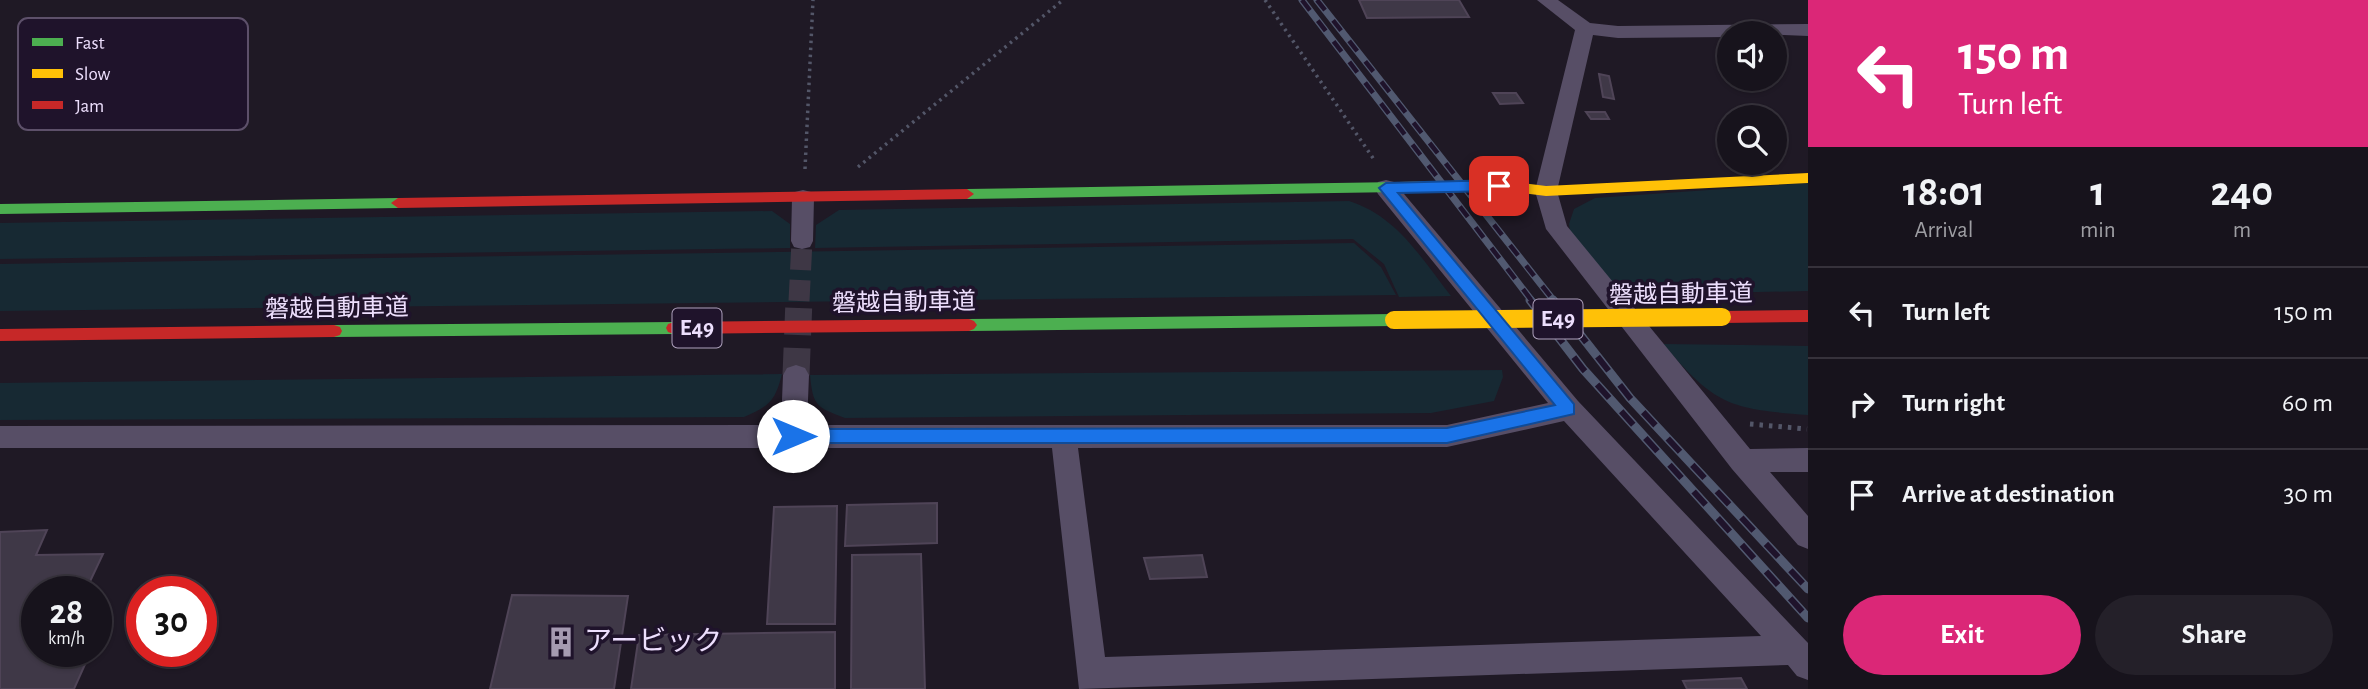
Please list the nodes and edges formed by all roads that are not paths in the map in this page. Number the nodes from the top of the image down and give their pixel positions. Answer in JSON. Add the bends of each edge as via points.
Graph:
{"nodes":[{"id":1,"x":1546,"y":0,"type":"edge"},
{"id":2,"x":1585,"y":29,"type":"junction"},
{"id":3,"x":1808,"y":30,"type":"edge"},
{"id":4,"x":1808,"y":178,"type":"edge"},
{"id":5,"x":1386,"y":188,"type":"junction"},
{"id":6,"x":1546,"y":191,"type":"junction"},
{"id":7,"x":803,"y":198,"type":"junction"},
{"id":8,"x":0,"y":209,"type":"edge"},
{"id":9,"x":802,"y":241,"type":"tunnel mouth"},
{"id":10,"x":1808,"y":316,"type":"edge"},
{"id":11,"x":0,"y":335,"type":"edge"},
{"id":12,"x":796,"y":375,"type":"tunnel mouth"},
{"id":13,"x":1569,"y":409,"type":"junction"},
{"id":14,"x":793,"y":436,"type":"junction"},
{"id":15,"x":0,"y":437,"type":"edge"},
{"id":16,"x":1064,"y":438,"type":"junction"},
{"id":17,"x":1808,"y":460,"type":"edge"},
{"id":18,"x":1741,"y":461,"type":"junction"},
{"id":19,"x":1808,"y":536,"type":"edge"},
{"id":20,"x":1801,"y":658,"type":"edge"},
{"id":21,"x":1332,"y":678,"type":"edge"},
{"id":22,"x":1093,"y":681,"type":"edge"}],
"edges":[{"from":1,"to":2,"type":"street"},
{"from":2,"to":3,"type":"street"},
{"from":2,"to":6,"type":"street"},
{"from":4,"to":6,"type":"main road"},
{"from":5,"to":6,"type":"main road","via":[[1499,186]]},
{"from":5,"to":7,"type":"main road"},
{"from":5,"to":13,"type":"street"},
{"from":6,"to":18,"type":"street","via":[[1557,229]]},
{"from":7,"to":8,"type":"main road"},
{"from":7,"to":9,"type":"street"},
{"from":10,"to":11,"type":"main road","name":"磐越自動車道","number":"E49","bridge":true},
{"from":12,"to":14,"type":"street"},
{"from":13,"to":16,"type":"street","via":[[1447,436]]},
{"from":13,"to":20,"type":"street"},
{"from":14,"to":15,"type":"street"},
{"from":14,"to":16,"type":"street"},
{"from":16,"to":22,"type":"street"},
{"from":17,"to":18,"type":"street"},
{"from":18,"to":19,"type":"street"},
{"from":20,"to":21,"type":"street"},
{"from":21,"to":22,"type":"street"}]}
